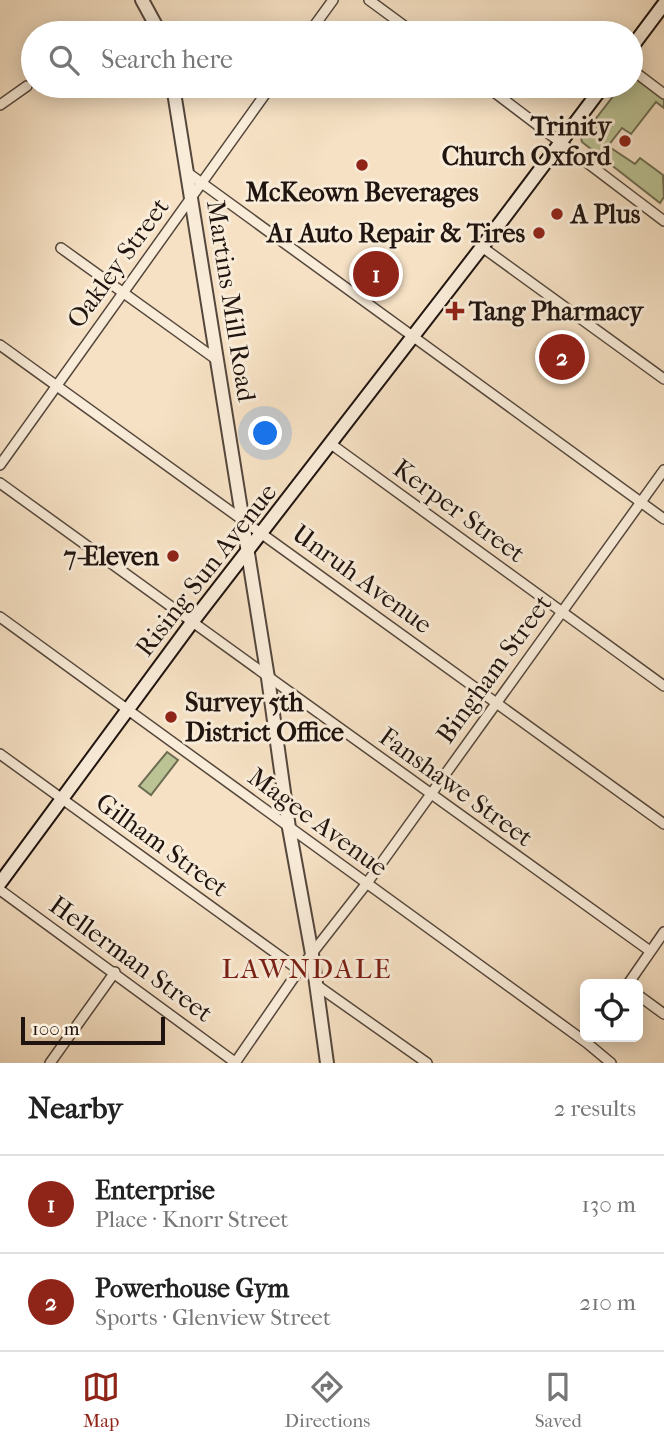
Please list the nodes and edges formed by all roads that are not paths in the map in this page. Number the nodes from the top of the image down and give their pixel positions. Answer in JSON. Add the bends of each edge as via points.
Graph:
{"nodes":[{"id":1,"x":142,"y":0,"type":"edge"},
{"id":2,"x":333,"y":0,"type":"edge"},
{"id":3,"x":369,"y":0,"type":"edge"},
{"id":4,"x":664,"y":4,"type":"edge"},
{"id":5,"x":153,"y":21,"type":"edge"},
{"id":6,"x":318,"y":21,"type":"edge"},
{"id":7,"x":398,"y":21,"type":"edge"},
{"id":8,"x":643,"y":32,"type":"edge"},
{"id":9,"x":643,"y":78,"type":"edge"},
{"id":10,"x":21,"y":90,"type":"edge"},
{"id":11,"x":664,"y":94,"type":"edge"},
{"id":12,"x":175,"y":98,"type":"edge"},
{"id":13,"x":262,"y":98,"type":"edge"},
{"id":14,"x":503,"y":98,"type":"edge"},
{"id":15,"x":594,"y":98,"type":"edge"},
{"id":16,"x":0,"y":105,"type":"edge"},
{"id":17,"x":562,"y":141,"type":"junction"},
{"id":18,"x":188,"y":173,"type":"junction"},
{"id":19,"x":201,"y":183,"type":"junction"},
{"id":20,"x":192,"y":196,"type":"junction"},
{"id":21,"x":664,"y":221,"type":"edge"},
{"id":22,"x":482,"y":247,"type":"junction"},
{"id":23,"x":61,"y":248,"type":"dead end"},
{"id":24,"x":123,"y":294,"type":"junction"},
{"id":25,"x":412,"y":336,"type":"junction"},
{"id":26,"x":0,"y":345,"type":"edge"},
{"id":27,"x":217,"y":360,"type":"junction"},
{"id":28,"x":664,"y":379,"type":"edge"},
{"id":29,"x":55,"y":386,"type":"junction"},
{"id":30,"x":331,"y":444,"type":"junction"},
{"id":31,"x":0,"y":465,"type":"edge"},
{"id":32,"x":664,"y":470,"type":"edge"},
{"id":33,"x":0,"y":483,"type":"edge"},
{"id":34,"x":641,"y":502,"type":"junction"},
{"id":35,"x":242,"y":517,"type":"junction"},
{"id":36,"x":664,"y":519,"type":"edge"},
{"id":37,"x":263,"y":532,"type":"junction"},
{"id":38,"x":247,"y":552,"type":"junction"},
{"id":39,"x":561,"y":611,"type":"junction"},
{"id":40,"x":0,"y":617,"type":"edge"},
{"id":41,"x":192,"y":621,"type":"junction"},
{"id":42,"x":268,"y":678,"type":"junction"},
{"id":43,"x":664,"y":686,"type":"edge"},
{"id":44,"x":495,"y":703,"type":"junction"},
{"id":45,"x":128,"y":709,"type":"junction"},
{"id":46,"x":0,"y":754,"type":"edge"},
{"id":47,"x":430,"y":795,"type":"junction"},
{"id":48,"x":61,"y":799,"type":"junction"},
{"id":49,"x":664,"y":824,"type":"edge"},
{"id":50,"x":289,"y":828,"type":"junction"},
{"id":51,"x":0,"y":883,"type":"edge"},
{"id":52,"x":367,"y":883,"type":"junction"},
{"id":53,"x":0,"y":890,"type":"edge"},
{"id":54,"x":664,"y":932,"type":"edge"},
{"id":55,"x":650,"y":951,"type":"junction"},
{"id":56,"x":312,"y":954,"type":"junction"},
{"id":57,"x":299,"y":970,"type":"junction"},
{"id":58,"x":115,"y":972,"type":"junction"},
{"id":59,"x":631,"y":979,"type":"edge"},
{"id":60,"x":315,"y":985,"type":"junction"},
{"id":61,"x":643,"y":999,"type":"edge"},
{"id":62,"x":664,"y":1014,"type":"edge"},
{"id":63,"x":580,"y":1034,"type":"edge"},
{"id":64,"x":591,"y":1042,"type":"edge"},
{"id":65,"x":50,"y":1063,"type":"edge"},
{"id":66,"x":236,"y":1063,"type":"edge"},
{"id":67,"x":327,"y":1063,"type":"edge"},
{"id":68,"x":427,"y":1063,"type":"edge"},
{"id":69,"x":611,"y":1063,"type":"edge"}],
"edges":[{"from":1,"to":5,"type":"main road"},
{"from":2,"to":6,"type":"street"},
{"from":3,"to":7,"type":"street"},
{"from":4,"to":8,"type":"main road"},
{"from":9,"to":11,"type":"street"},
{"from":10,"to":16,"type":"street"},
{"from":12,"to":18,"type":"main road","name":"Martins Mill Road"},
{"from":13,"to":19,"type":"street","name":"Oakley Street"},
{"from":14,"to":17,"type":"street"},
{"from":15,"to":17,"type":"main road","name":"Rising Sun Avenue"},
{"from":17,"to":21,"type":"street"},
{"from":17,"to":22,"type":"main road","name":"Rising Sun Avenue"},
{"from":18,"to":19,"type":"street"},
{"from":18,"to":20,"type":"main road","name":"Martins Mill Road"},
{"from":19,"to":20,"type":"street","name":"Oakley Street"},
{"from":19,"to":25,"type":"street"},
{"from":20,"to":24,"type":"street","name":"Oakley Street"},
{"from":20,"to":27,"type":"main road","name":"Martins Mill Road"},
{"from":22,"to":25,"type":"main road","name":"Rising Sun Avenue"},
{"from":22,"to":28,"type":"street"},
{"from":23,"to":24,"type":"street"},
{"from":24,"to":27,"type":"street"},
{"from":24,"to":29,"type":"street","name":"Oakley Street"},
{"from":25,"to":30,"type":"main road","name":"Rising Sun Avenue"},
{"from":25,"to":34,"type":"street"},
{"from":26,"to":29,"type":"street","name":"Unruh Avenue"},
{"from":27,"to":35,"type":"main road","name":"Martins Mill Road"},
{"from":29,"to":31,"type":"street","name":"Oakley Street"},
{"from":29,"to":35,"type":"street","name":"Unruh Avenue"},
{"from":30,"to":37,"type":"main road","name":"Rising Sun Avenue"},
{"from":30,"to":39,"type":"street","name":"Kerper Street"},
{"from":32,"to":34,"type":"street","name":"Bingham Street"},
{"from":33,"to":41,"type":"street","name":"Fanshawe Street"},
{"from":34,"to":36,"type":"street"},
{"from":34,"to":39,"type":"street","name":"Bingham Street"},
{"from":35,"to":37,"type":"street","name":"Unruh Avenue"},
{"from":35,"to":38,"type":"main road","name":"Martins Mill Road"},
{"from":37,"to":38,"type":"main road","name":"Rising Sun Avenue"},
{"from":37,"to":44,"type":"street","name":"Unruh Avenue"},
{"from":38,"to":41,"type":"main road","name":"Rising Sun Avenue"},
{"from":38,"to":42,"type":"main road","name":"Martins Mill Road"},
{"from":39,"to":43,"type":"street","name":"Kerper Street"},
{"from":39,"to":44,"type":"street","name":"Bingham Street"},
{"from":40,"to":45,"type":"street","name":"Magee Avenue"},
{"from":41,"to":42,"type":"street","name":"Fanshawe Street"},
{"from":41,"to":45,"type":"main road","name":"Rising Sun Avenue"},
{"from":42,"to":47,"type":"street","name":"Fanshawe Street"},
{"from":42,"to":50,"type":"main road","name":"Martins Mill Road"},
{"from":44,"to":47,"type":"street","name":"Bingham Street"},
{"from":44,"to":49,"type":"street","name":"Unruh Avenue"},
{"from":45,"to":48,"type":"main road","name":"Rising Sun Avenue"},
{"from":45,"to":50,"type":"street","name":"Magee Avenue"},
{"from":46,"to":48,"type":"street","name":"Gilham Street"},
{"from":47,"to":52,"type":"street","name":"Bingham Street"},
{"from":47,"to":55,"type":"street","name":"Fanshawe Street"},
{"from":48,"to":51,"type":"main road","name":"Rising Sun Avenue"},
{"from":48,"to":57,"type":"street","name":"Gilham Street"},
{"from":50,"to":52,"type":"street","name":"Magee Avenue"},
{"from":50,"to":56,"type":"main road","name":"Martins Mill Road"},
{"from":52,"to":56,"type":"street","name":"Bingham Street"},
{"from":52,"to":63,"type":"street","name":"Magee Avenue"},
{"from":53,"to":58,"type":"street","name":"Hellerman Street"},
{"from":54,"to":55,"type":"street"},
{"from":55,"to":59,"type":"street"},
{"from":56,"to":57,"type":"street","name":"Bingham Street"},
{"from":56,"to":60,"type":"main road","name":"Martins Mill Road"},
{"from":57,"to":66,"type":"street","name":"Bingham Street"},
{"from":58,"to":65,"type":"street"},
{"from":58,"to":66,"type":"street","name":"Hellerman Street"},
{"from":60,"to":67,"type":"main road","name":"Martins Mill Road"},
{"from":60,"to":68,"type":"street"},
{"from":61,"to":62,"type":"street"},
{"from":64,"to":69,"type":"street","name":"Magee Avenue"}]}
